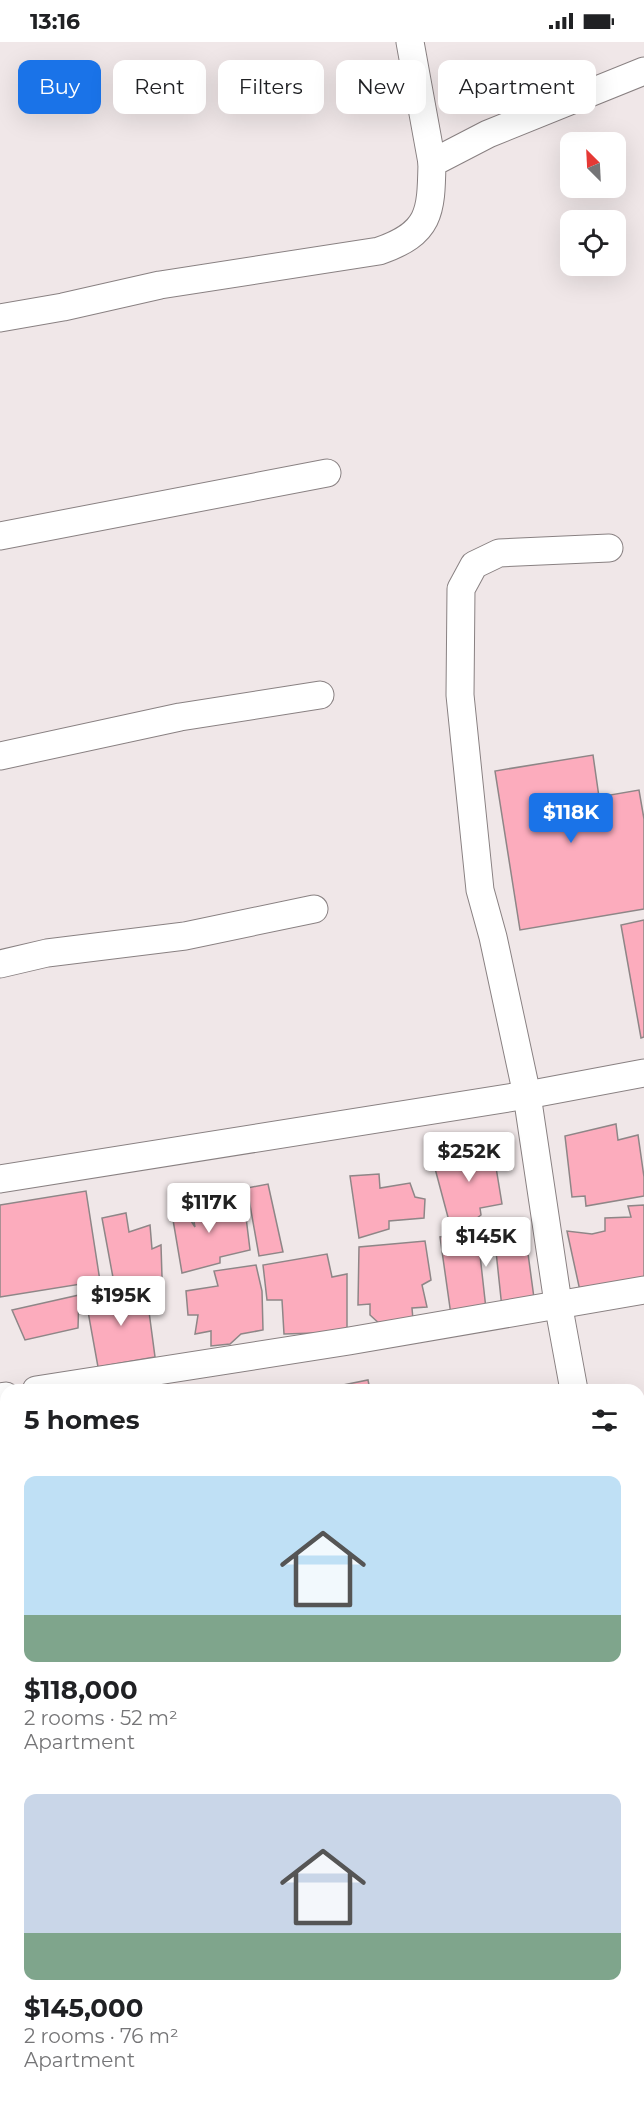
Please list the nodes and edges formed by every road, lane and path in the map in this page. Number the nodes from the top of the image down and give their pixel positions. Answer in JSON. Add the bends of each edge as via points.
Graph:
{"nodes":[{"id":1,"x":410,"y":42,"type":"edge"},
{"id":2,"x":644,"y":71,"type":"edge"},
{"id":3,"x":432,"y":163,"type":"junction"},
{"id":4,"x":0,"y":318,"type":"edge"},
{"id":5,"x":327,"y":473,"type":"dead end"},
{"id":6,"x":0,"y":536,"type":"edge"},
{"id":7,"x":609,"y":548,"type":"dead end"},
{"id":8,"x":320,"y":695,"type":"dead end"},
{"id":9,"x":0,"y":756,"type":"edge"},
{"id":10,"x":314,"y":909,"type":"dead end"},
{"id":11,"x":0,"y":964,"type":"edge"},
{"id":12,"x":644,"y":1073,"type":"edge"},
{"id":13,"x":527,"y":1095,"type":"junction"},
{"id":14,"x":0,"y":1179,"type":"edge"},
{"id":15,"x":644,"y":1290,"type":"edge"},
{"id":16,"x":558,"y":1303,"type":"junction"},
{"id":17,"x":74,"y":1384,"type":"edge"},
{"id":18,"x":573,"y":1384,"type":"edge"}],
"edges":[{"from":1,"to":3,"type":"street"},
{"from":2,"to":3,"type":"street","via":[[488,134]]},
{"from":3,"to":4,"type":"street","via":[[431,203],[425,221],[396,245],[379,251],[159,285]]},
{"from":5,"to":6,"type":"street"},
{"from":7,"to":13,"type":"street","via":[[499,554],[474,565],[460,589],[460,695],[480,890]]},
{"from":8,"to":9,"type":"street","via":[[180,717]]},
{"from":10,"to":11,"type":"street","via":[[185,936]]},
{"from":12,"to":13,"type":"street"},
{"from":13,"to":14,"type":"street"},
{"from":13,"to":16,"type":"street"},
{"from":15,"to":16,"type":"street"},
{"from":16,"to":17,"type":"street"},
{"from":16,"to":18,"type":"street"}]}
